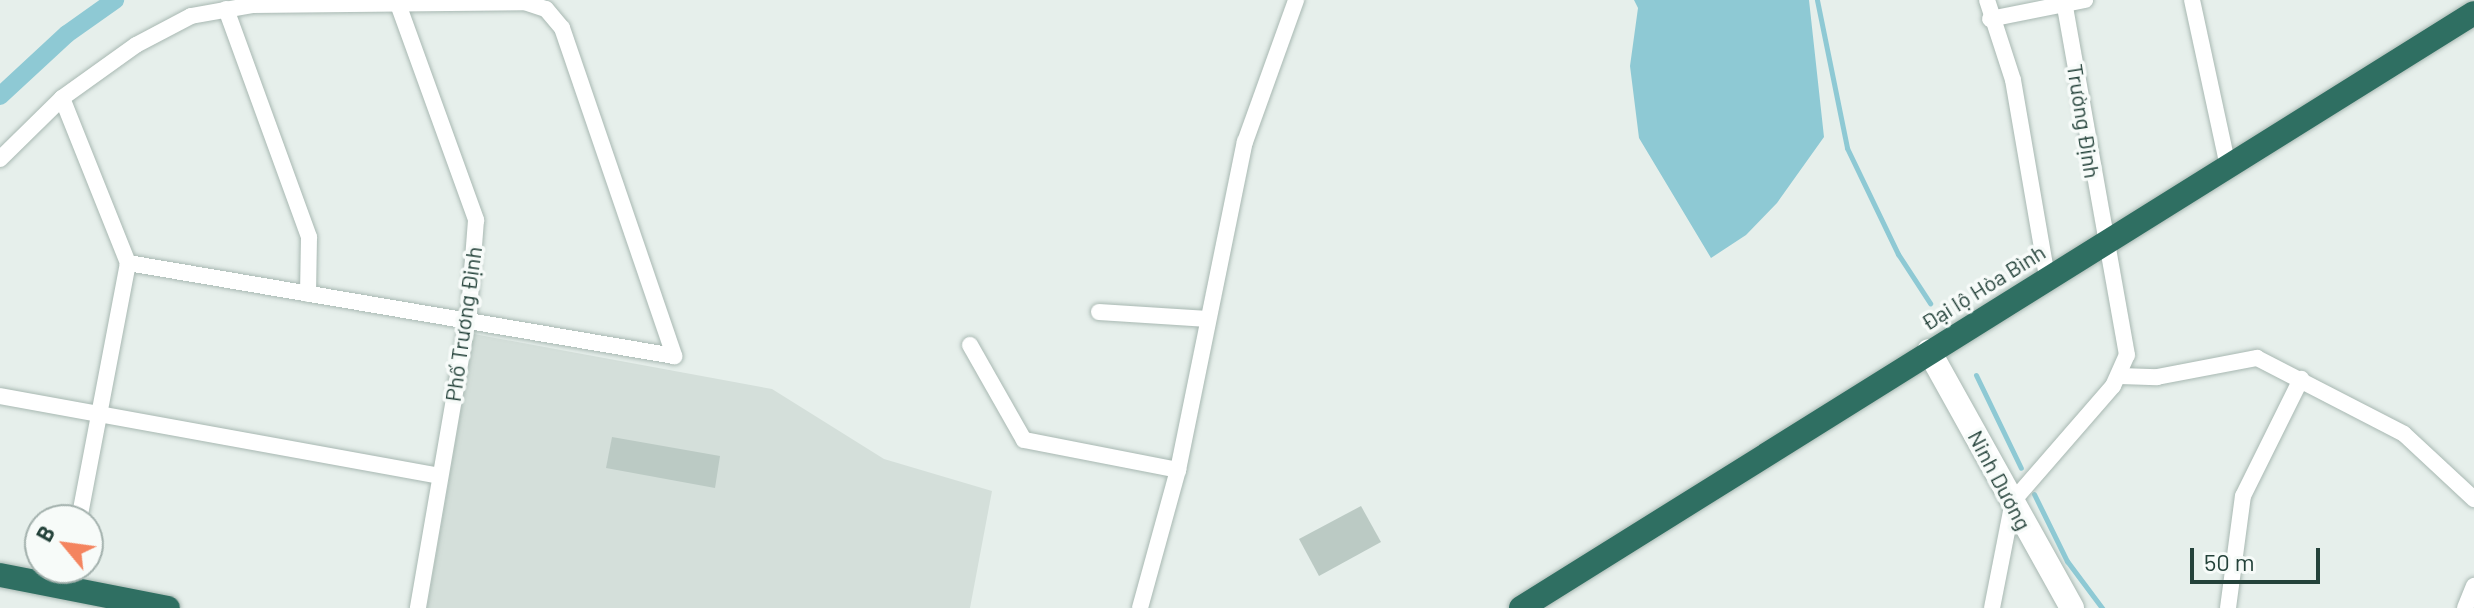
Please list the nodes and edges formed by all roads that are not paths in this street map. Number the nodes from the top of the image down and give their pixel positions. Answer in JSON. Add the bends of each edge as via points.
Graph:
{"nodes":[{"id":1,"x":1296,"y":0,"type":"edge"},
{"id":2,"x":1987,"y":0,"type":"edge"},
{"id":3,"x":2085,"y":0,"type":"edge"},
{"id":4,"x":2192,"y":0,"type":"edge"},
{"id":5,"x":2064,"y":2,"type":"edge"},
{"id":6,"x":398,"y":4,"type":"junction"},
{"id":7,"x":226,"y":9,"type":"junction"},
{"id":8,"x":2474,"y":13,"type":"edge"},
{"id":9,"x":1990,"y":19,"type":"junction"},
{"id":10,"x":62,"y":98,"type":"junction"},
{"id":11,"x":0,"y":159,"type":"edge"},
{"id":12,"x":2228,"y":166,"type":"junction"},
{"id":13,"x":2103,"y":243,"type":"junction"},
{"id":14,"x":128,"y":263,"type":"junction"},
{"id":15,"x":2047,"y":277,"type":"junction"},
{"id":16,"x":308,"y":294,"type":"junction"},
{"id":17,"x":1099,"y":312,"type":"dead end"},
{"id":18,"x":1208,"y":319,"type":"junction"},
{"id":19,"x":467,"y":321,"type":"junction"},
{"id":20,"x":970,"y":345,"type":"dead end"},
{"id":21,"x":1929,"y":351,"type":"junction"},
{"id":22,"x":2120,"y":376,"type":"junction"},
{"id":23,"x":2301,"y":379,"type":"junction"},
{"id":24,"x":0,"y":396,"type":"edge"},
{"id":25,"x":99,"y":415,"type":"junction"},
{"id":26,"x":1178,"y":470,"type":"junction"},
{"id":27,"x":440,"y":476,"type":"junction"},
{"id":28,"x":2474,"y":499,"type":"edge"},
{"id":29,"x":2013,"y":501,"type":"junction"},
{"id":30,"x":82,"y":504,"type":"edge"},
{"id":31,"x":0,"y":575,"type":"edge"},
{"id":32,"x":24,"y":576,"type":"edge"},
{"id":33,"x":88,"y":584,"type":"edge"},
{"id":34,"x":2474,"y":586,"type":"edge"},
{"id":35,"x":168,"y":608,"type":"edge"},
{"id":36,"x":418,"y":608,"type":"edge"},
{"id":37,"x":1140,"y":608,"type":"edge"},
{"id":38,"x":1521,"y":608,"type":"edge"},
{"id":39,"x":1992,"y":608,"type":"edge"},
{"id":40,"x":2072,"y":608,"type":"edge"},
{"id":41,"x":2228,"y":608,"type":"edge"},
{"id":42,"x":2465,"y":608,"type":"edge"}],
"edges":[{"from":1,"to":18,"type":"street","via":[[1245,142]]},
{"from":2,"to":9,"type":"street"},
{"from":3,"to":5,"type":"street"},
{"from":4,"to":12,"type":"street"},
{"from":5,"to":9,"type":"street"},
{"from":5,"to":13,"type":"street","name":"Trường Định"},
{"from":6,"to":7,"type":"street"},
{"from":6,"to":19,"type":"street","name":"Phố Trương Định","via":[[476,220]]},
{"from":6,"to":19,"type":"street","via":[[524,2],[546,9],[562,28],[674,356]]},
{"from":7,"to":10,"type":"street","via":[[191,16],[136,45]]},
{"from":7,"to":16,"type":"street","via":[[309,237]]},
{"from":8,"to":12,"type":"highway","name":"Đại lộ Hòa Bình"},
{"from":9,"to":15,"type":"street","via":[[2013,80]]},
{"from":10,"to":11,"type":"street"},
{"from":10,"to":14,"type":"street"},
{"from":12,"to":13,"type":"highway","name":"Đại lộ Hòa Bình"},
{"from":13,"to":15,"type":"highway","name":"Đại lộ Hòa Bình"},
{"from":13,"to":22,"type":"street","name":"Trường Định","via":[[2127,355]]},
{"from":14,"to":16,"type":"street"},
{"from":14,"to":25,"type":"street"},
{"from":15,"to":21,"type":"highway","name":"Đại lộ Hòa Bình"},
{"from":16,"to":19,"type":"street"},
{"from":17,"to":18,"type":"street"},
{"from":18,"to":26,"type":"street"},
{"from":19,"to":27,"type":"street","name":"Phố Trương Định"},
{"from":20,"to":26,"type":"street","via":[[1024,440]]},
{"from":21,"to":29,"type":"street","name":"Ninh Dương"},
{"from":21,"to":38,"type":"highway","name":"Đại lộ Hòa Bình"},
{"from":22,"to":23,"type":"street","via":[[2157,377],[2248,357]]},
{"from":22,"to":29,"type":"street"},
{"from":23,"to":28,"type":"street","via":[[2404,434]]},
{"from":23,"to":41,"type":"street","via":[[2243,496]]},
{"from":24,"to":25,"type":"street"},
{"from":25,"to":27,"type":"street"},
{"from":25,"to":30,"type":"street"},
{"from":26,"to":37,"type":"street"},
{"from":27,"to":36,"type":"street","name":"Phố Trương Định"},
{"from":29,"to":39,"type":"street"},
{"from":29,"to":40,"type":"street","name":"Ninh Dương"},
{"from":31,"to":32,"type":"highway"},
{"from":33,"to":35,"type":"highway"},
{"from":34,"to":42,"type":"street"}]}
